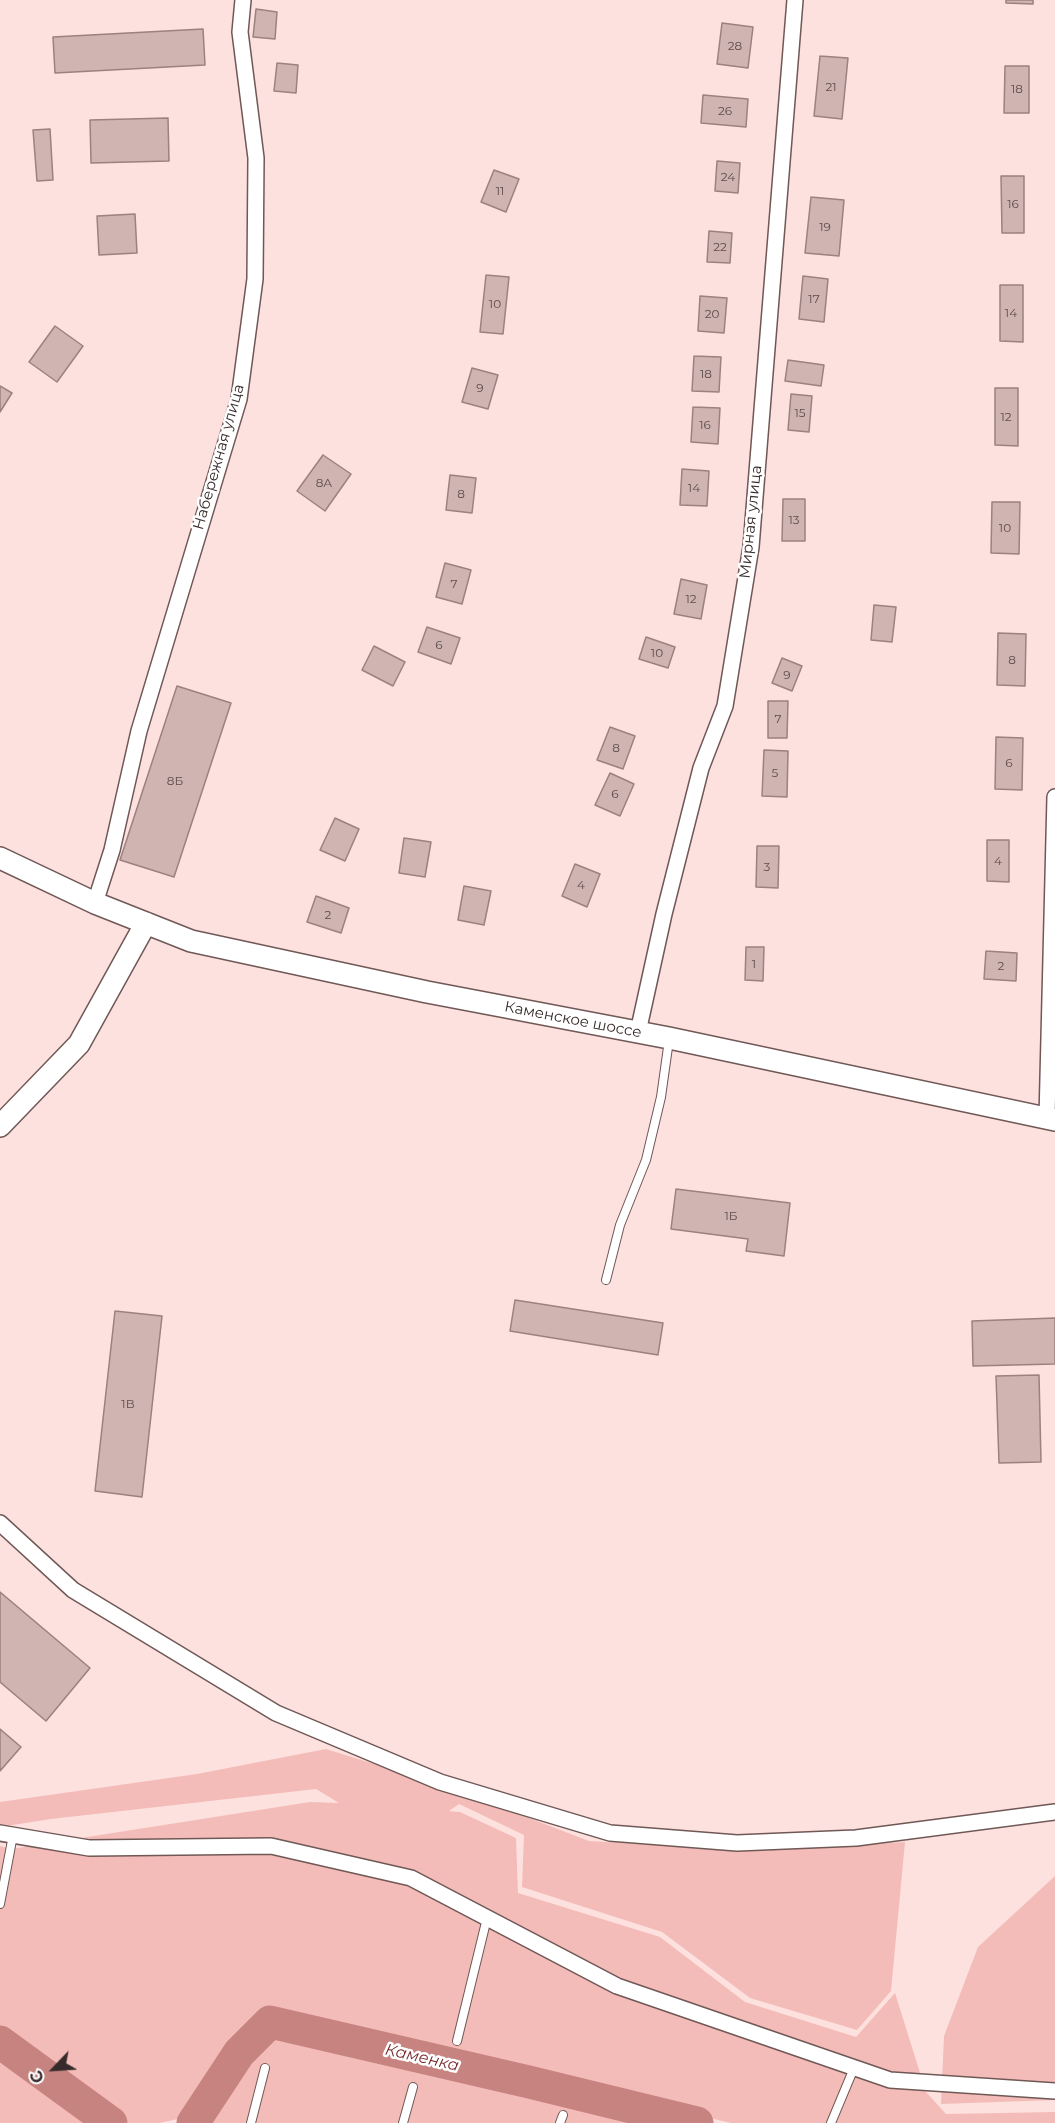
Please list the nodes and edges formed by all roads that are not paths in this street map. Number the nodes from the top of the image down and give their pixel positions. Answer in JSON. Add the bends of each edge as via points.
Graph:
{"nodes":[{"id":1,"x":243,"y":0,"type":"edge"},
{"id":2,"x":795,"y":0,"type":"edge"},
{"id":3,"x":1055,"y":797,"type":"edge"},
{"id":4,"x":0,"y":858,"type":"edge"},
{"id":5,"x":95,"y":903,"type":"junction"},
{"id":6,"x":146,"y":923,"type":"junction"},
{"id":7,"x":638,"y":1032,"type":"junction"},
{"id":8,"x":669,"y":1038,"type":"junction"},
{"id":9,"x":1051,"y":1119,"type":"edge"},
{"id":10,"x":0,"y":1126,"type":"edge"},
{"id":11,"x":606,"y":1280,"type":"dead end"},
{"id":12,"x":0,"y":1523,"type":"edge"},
{"id":13,"x":1055,"y":1812,"type":"edge"},
{"id":14,"x":7,"y":1834,"type":"edge"},
{"id":15,"x":0,"y":1904,"type":"edge"},
{"id":16,"x":487,"y":1918,"type":"junction"},
{"id":17,"x":457,"y":2041,"type":"dead end"},
{"id":18,"x":265,"y":2068,"type":"dead end"},
{"id":19,"x":855,"y":2068,"type":"junction"},
{"id":20,"x":413,"y":2087,"type":"dead end"},
{"id":21,"x":1055,"y":2091,"type":"edge"},
{"id":22,"x":251,"y":2123,"type":"edge"},
{"id":23,"x":403,"y":2123,"type":"edge"},
{"id":24,"x":831,"y":2123,"type":"edge"}],
"edges":[{"from":1,"to":5,"type":"street","name":"Набережная улица","via":[[240,32],[256,158],[255,268],[239,399],[139,731],[112,850]]},
{"from":2,"to":7,"type":"street","name":"Мирная улица","via":[[751,547],[725,706],[700,768]]},
{"from":3,"to":9,"type":"street"},
{"from":4,"to":5,"type":"street","name":"Каменское шоссе"},
{"from":5,"to":6,"type":"street","name":"Каменское шоссе"},
{"from":6,"to":7,"type":"street","name":"Каменское шоссе","via":[[191,941],[426,992]]},
{"from":6,"to":10,"type":"street","via":[[79,1044]]},
{"from":7,"to":8,"type":"street","name":"Каменское шоссе"},
{"from":8,"to":9,"type":"street","name":"Каменское шоссе"},
{"from":8,"to":11,"type":"lane","via":[[661,1097],[646,1160],[620,1225]]},
{"from":12,"to":13,"type":"street","via":[[73,1590],[276,1713],[440,1782],[610,1833],[737,1843],[844,1838]]},
{"from":14,"to":15,"type":"lane"},
{"from":14,"to":16,"type":"street","via":[[88,1848],[272,1846],[411,1878]]},
{"from":16,"to":17,"type":"lane"},
{"from":16,"to":19,"type":"street","via":[[617,1986]]},
{"from":18,"to":22,"type":"lane"},
{"from":19,"to":21,"type":"street","via":[[890,2080]]},
{"from":19,"to":24,"type":"lane"},
{"from":20,"to":23,"type":"lane"}]}
